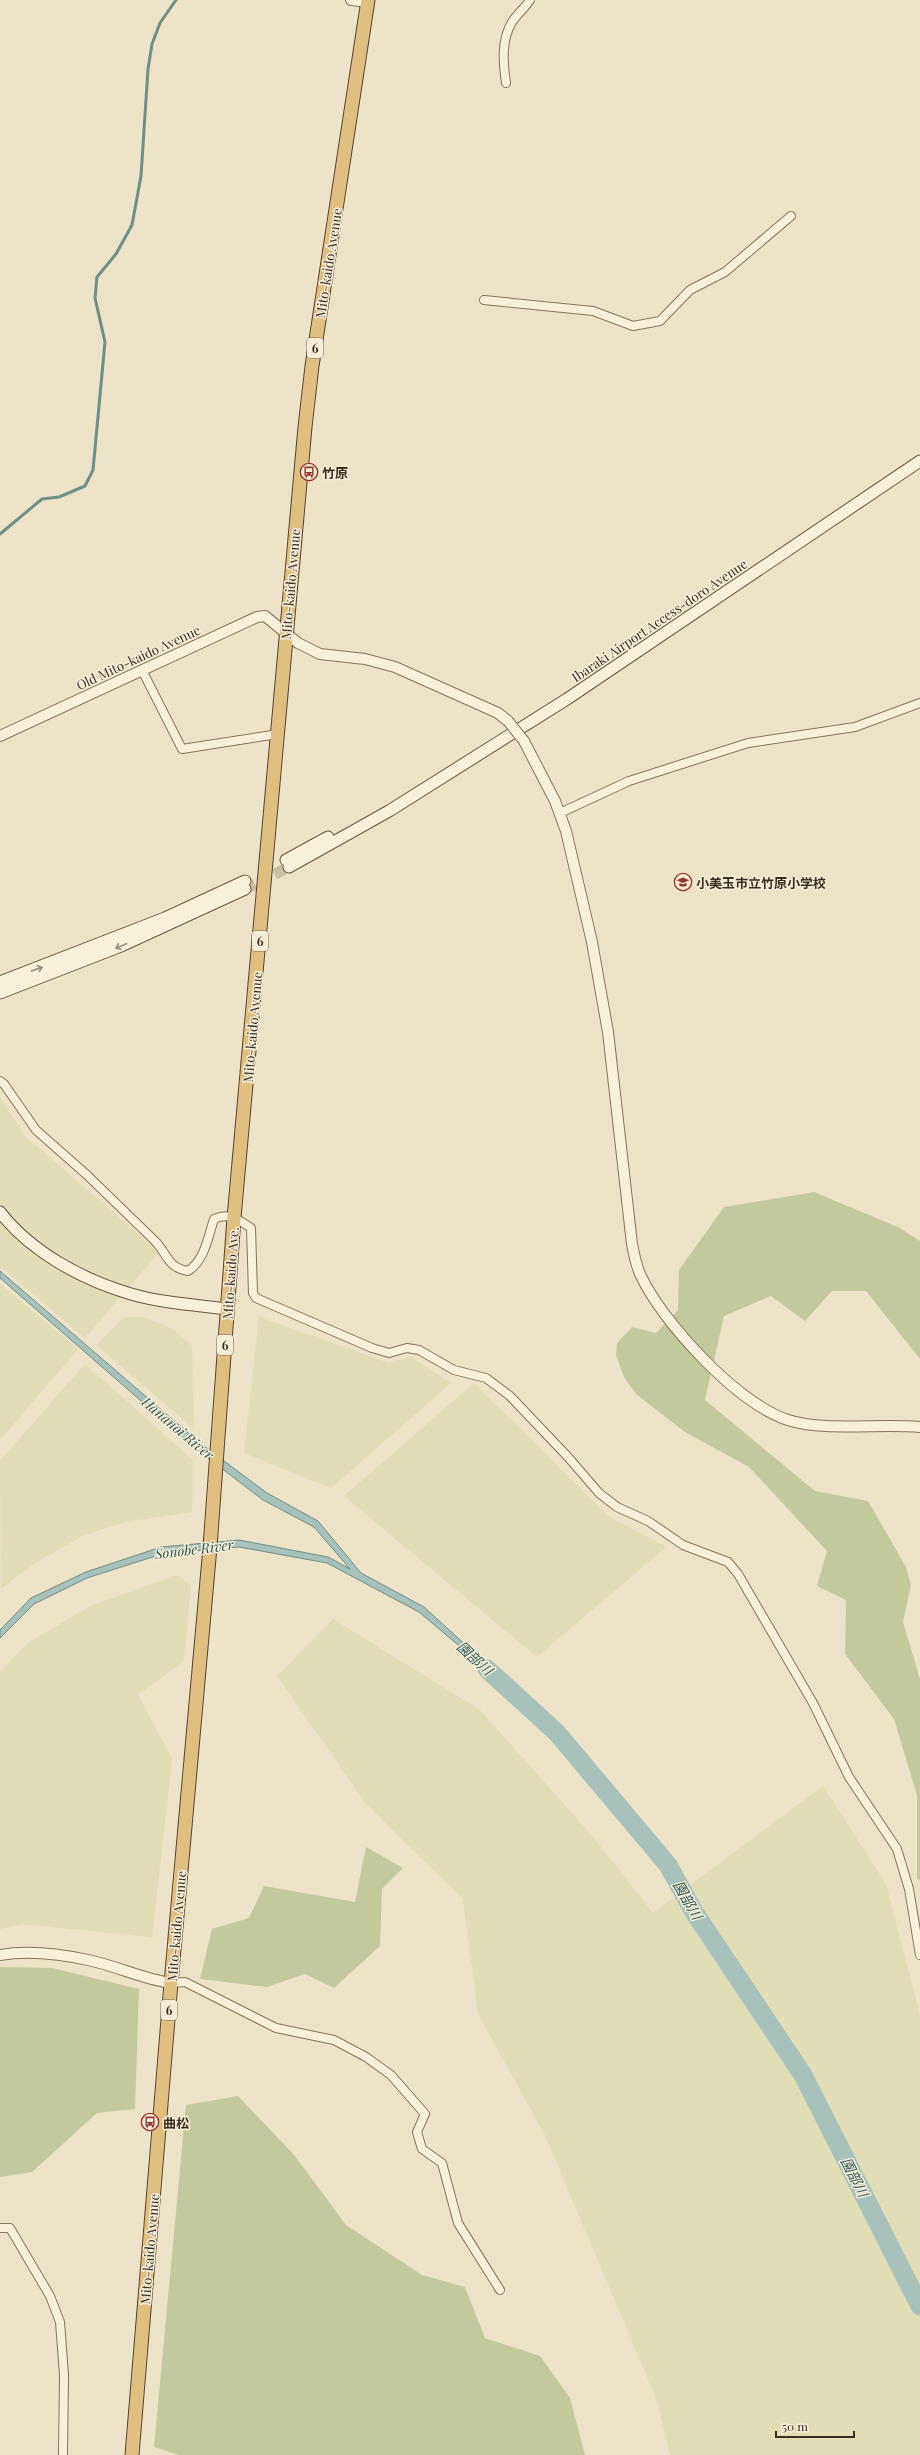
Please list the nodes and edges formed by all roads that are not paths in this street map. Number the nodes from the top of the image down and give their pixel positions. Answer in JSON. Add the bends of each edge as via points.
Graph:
{"nodes":[{"id":1,"x":351,"y":0,"type":"edge"},
{"id":2,"x":530,"y":0,"type":"edge"},
{"id":3,"x":368,"y":1,"type":"edge"},
{"id":4,"x":506,"y":83,"type":"dead end"},
{"id":5,"x":791,"y":216,"type":"dead end"},
{"id":6,"x":484,"y":300,"type":"dead end"},
{"id":7,"x":920,"y":461,"type":"edge"},
{"id":8,"x":286,"y":631,"type":"junction"},
{"id":9,"x":142,"y":670,"type":"junction"},
{"id":10,"x":920,"y":703,"type":"edge"},
{"id":11,"x":278,"y":734,"type":"junction"},
{"id":12,"x":0,"y":736,"type":"edge"},
{"id":13,"x":560,"y":813,"type":"junction"},
{"id":14,"x":287,"y":863,"type":"tunnel mouth"},
{"id":15,"x":0,"y":982,"type":"edge"},
{"id":16,"x":0,"y":993,"type":"edge"},
{"id":17,"x":0,"y":1081,"type":"edge"},
{"id":18,"x":0,"y":1212,"type":"edge"},
{"id":19,"x":234,"y":1218,"type":"junction"},
{"id":20,"x":228,"y":1308,"type":"junction"},
{"id":21,"x":920,"y":1427,"type":"edge"},
{"id":22,"x":208,"y":1565,"type":"joint"},
{"id":23,"x":0,"y":1955,"type":"edge"},
{"id":24,"x":920,"y":1955,"type":"edge"},
{"id":25,"x":171,"y":1983,"type":"junction"},
{"id":26,"x":0,"y":2228,"type":"edge"},
{"id":27,"x":500,"y":2290,"type":"dead end"},
{"id":28,"x":63,"y":2455,"type":"edge"},
{"id":29,"x":132,"y":2455,"type":"edge"}],
"edges":[{"from":1,"to":3,"type":"street"},
{"from":2,"to":4,"type":"street","via":[[513,21],[504,39],[503,65]]},
{"from":3,"to":8,"type":"highway","name":"Mito-kaido Avenue","number":"6","via":[[312,366]]},
{"from":5,"to":6,"type":"street","via":[[725,272],[690,290],[660,321],[632,326],[593,311]]},
{"from":7,"to":14,"type":"main road","name":"Ibaraki Airport Access-doro Avenue","via":[[567,699],[409,796],[389,811]]},
{"from":8,"to":9,"type":"street","name":"Old Mito-kaido Avenue","via":[[265,616],[257,617]]},
{"from":8,"to":11,"type":"highway","name":"Mito-kaido Avenue","number":"6"},
{"from":8,"to":13,"type":"street","name":"Old Mito-kaido Avenue","bridge":true,"via":[[302,646],[320,654],[365,659],[395,667],[498,713],[508,721],[524,742],[543,775]]},
{"from":9,"to":11,"type":"street","via":[[182,749]]},
{"from":9,"to":12,"type":"street","name":"Old Mito-kaido Avenue"},
{"from":10,"to":13,"type":"street","via":[[855,727],[748,743],[629,781]]},
{"from":11,"to":19,"type":"highway","name":"Mito-kaido Avenue","number":"6"},
{"from":13,"to":21,"type":"street","name":"Old Mito-kaido Avenue","via":[[577,872],[592,942],[608,1032],[632,1244],[636,1264],[646,1286],[702,1358],[765,1410],[787,1420],[812,1426]]},
{"from":15,"to":16,"type":"main road","one_way":true,"via":[[137,930],[245,885],[121,946]]},
{"from":17,"to":19,"type":"street","via":[[36,1130],[155,1241],[165,1252],[170,1263],[178,1269],[188,1271],[196,1266],[214,1219],[224,1215]]},
{"from":18,"to":20,"type":"main road","via":[[46,1254],[86,1277],[131,1294]]},
{"from":19,"to":20,"type":"highway","name":"Mito-kaido Ave.","number":"6"},
{"from":19,"to":24,"type":"street","via":[[251,1228],[253,1293],[256,1298],[372,1348],[389,1353],[407,1348],[418,1350],[454,1370],[486,1378],[510,1396],[599,1493],[617,1507],[648,1521],[683,1545],[728,1562],[738,1574],[813,1703],[849,1777],[897,1849],[909,1889]]},
{"from":20,"to":22,"type":"highway","name":"Mito-kaido Ave.","number":"6"},
{"from":22,"to":25,"type":"highway","name":"Mito-kaido Avenue","number":"6"},
{"from":23,"to":25,"type":"street","via":[[20,1951],[89,1960],[151,1981]]},
{"from":25,"to":27,"type":"street","via":[[185,1982],[276,2028],[334,2040],[366,2057],[391,2075],[425,2114],[417,2132],[422,2148],[442,2163],[458,2223]]},
{"from":25,"to":29,"type":"highway","name":"Mito-kaido Avenue","number":"6"},
{"from":26,"to":28,"type":"street","via":[[10,2228],[50,2296],[60,2322],[64,2375]]}]}
